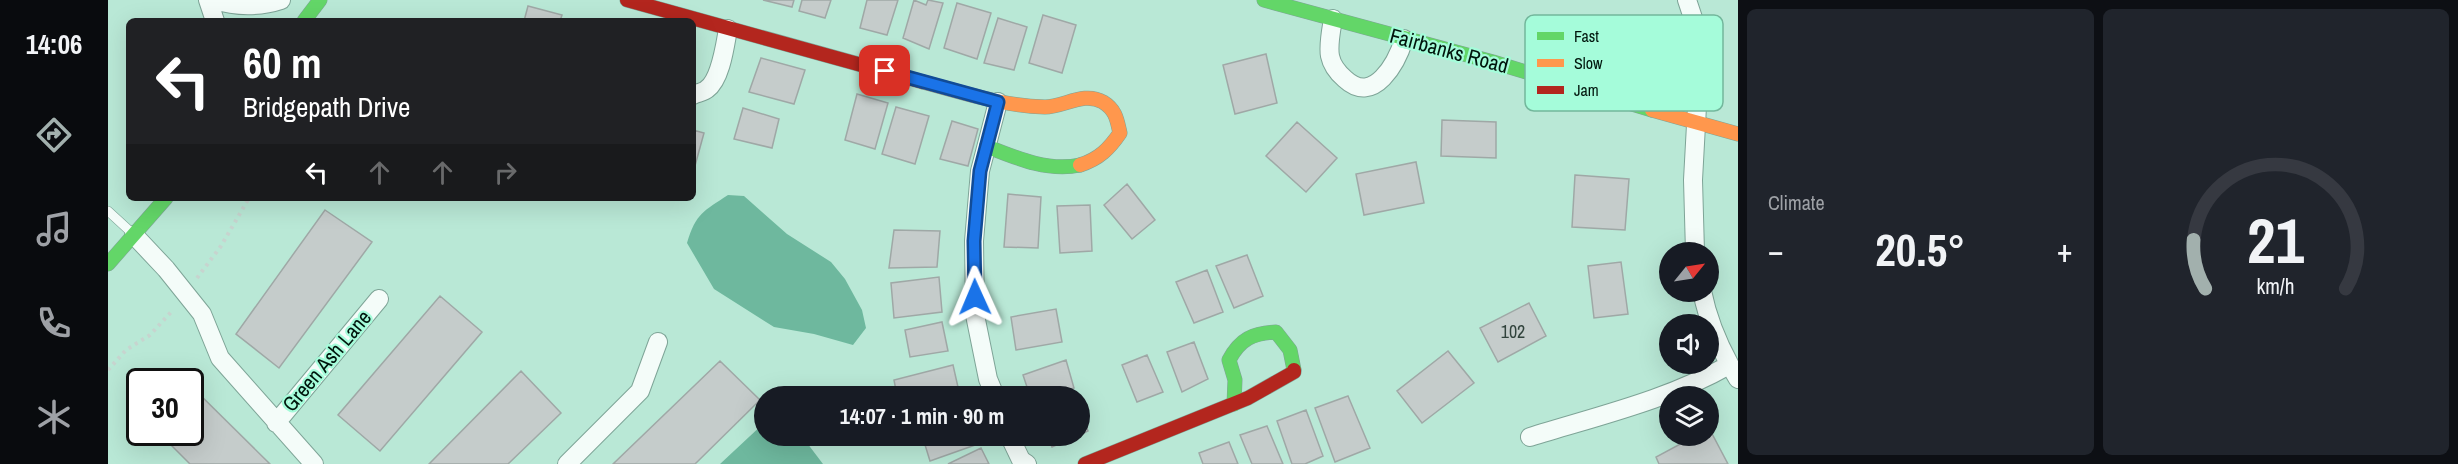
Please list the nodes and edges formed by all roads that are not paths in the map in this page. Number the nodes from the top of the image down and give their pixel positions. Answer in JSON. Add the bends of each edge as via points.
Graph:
{"nodes":[{"id":1,"x":208,"y":0,"type":"edge"},
{"id":2,"x":215,"y":0,"type":"edge"},
{"id":3,"x":281,"y":0,"type":"edge"},
{"id":4,"x":320,"y":0,"type":"edge"},
{"id":5,"x":627,"y":0,"type":"edge"},
{"id":6,"x":1264,"y":0,"type":"edge"},
{"id":7,"x":1687,"y":0,"type":"edge"},
{"id":8,"x":683,"y":12,"type":"edge"},
{"id":9,"x":1692,"y":15,"type":"edge"},
{"id":10,"x":214,"y":18,"type":"edge"},
{"id":11,"x":306,"y":18,"type":"edge"},
{"id":12,"x":1333,"y":19,"type":"junction"},
{"id":13,"x":728,"y":29,"type":"junction"},
{"id":14,"x":1404,"y":39,"type":"junction"},
{"id":15,"x":1525,"y":72,"type":"edge"},
{"id":16,"x":696,"y":94,"type":"edge"},
{"id":17,"x":998,"y":102,"type":"junction"},
{"id":18,"x":1654,"y":111,"type":"edge"},
{"id":19,"x":1698,"y":111,"type":"edge"},
{"id":20,"x":1697,"y":124,"type":"junction"},
{"id":21,"x":1738,"y":134,"type":"edge"},
{"id":22,"x":986,"y":146,"type":"junction"},
{"id":23,"x":163,"y":201,"type":"edge"},
{"id":24,"x":108,"y":211,"type":"edge"},
{"id":25,"x":134,"y":235,"type":"junction"},
{"id":26,"x":1695,"y":242,"type":"edge"},
{"id":27,"x":108,"y":264,"type":"edge"},
{"id":28,"x":379,"y":299,"type":"dead end"},
{"id":29,"x":1706,"y":302,"type":"edge"},
{"id":30,"x":658,"y":342,"type":"dead end"},
{"id":31,"x":1734,"y":372,"type":"edge"},
{"id":32,"x":991,"y":386,"type":"edge"},
{"id":33,"x":1234,"y":404,"type":"junction"},
{"id":34,"x":276,"y":423,"type":"junction"},
{"id":35,"x":1530,"y":437,"type":"dead end"},
{"id":36,"x":1015,"y":446,"type":"edge"},
{"id":37,"x":314,"y":464,"type":"edge"},
{"id":38,"x":567,"y":464,"type":"edge"},
{"id":39,"x":1027,"y":464,"type":"edge"},
{"id":40,"x":1085,"y":464,"type":"edge"}],
"edges":[{"from":1,"to":10,"type":"street"},
{"from":2,"to":3,"type":"street","via":[[249,5]]},
{"from":4,"to":11,"type":"street"},
{"from":5,"to":8,"type":"street"},
{"from":6,"to":12,"type":"street","name":"Fairbanks Road"},
{"from":7,"to":9,"type":"street"},
{"from":8,"to":13,"type":"street"},
{"from":12,"to":14,"type":"street","name":"Fairbanks Road"},
{"from":12,"to":14,"type":"street","via":[[1330,56],[1334,68],[1349,84],[1362,87],[1383,79],[1398,57]]},
{"from":13,"to":16,"type":"street","via":[[716,76],[708,89]]},
{"from":13,"to":17,"type":"street"},
{"from":14,"to":15,"type":"street","name":"Fairbanks Road"},
{"from":17,"to":22,"type":"street"},
{"from":17,"to":22,"type":"street","via":[[1048,107],[1081,98],[1102,101],[1116,113],[1120,133],[1106,152],[1078,167],[1048,167]]},
{"from":18,"to":20,"type":"street","name":"Fairbanks Road"},
{"from":19,"to":20,"type":"street"},
{"from":20,"to":21,"type":"street","name":"Fairbanks Road"},
{"from":20,"to":26,"type":"street"},
{"from":22,"to":32,"type":"street","via":[[974,241],[975,315]]},
{"from":23,"to":25,"type":"street"},
{"from":24,"to":25,"type":"lane"},
{"from":25,"to":27,"type":"street"},
{"from":25,"to":34,"type":"street","via":[[202,314],[220,357]]},
{"from":28,"to":34,"type":"street","name":"Green Ash Lane"},
{"from":29,"to":31,"type":"street"},
{"from":30,"to":38,"type":"street","via":[[640,391]]},
{"from":31,"to":35,"type":"street","via":[[1708,377]]},
{"from":33,"to":33,"type":"street","via":[[1271,388],[1294,372],[1290,350],[1276,332],[1256,332],[1237,344],[1229,360],[1235,380]]},
{"from":33,"to":40,"type":"street"},
{"from":34,"to":37,"type":"street"},
{"from":36,"to":39,"type":"street"}]}
